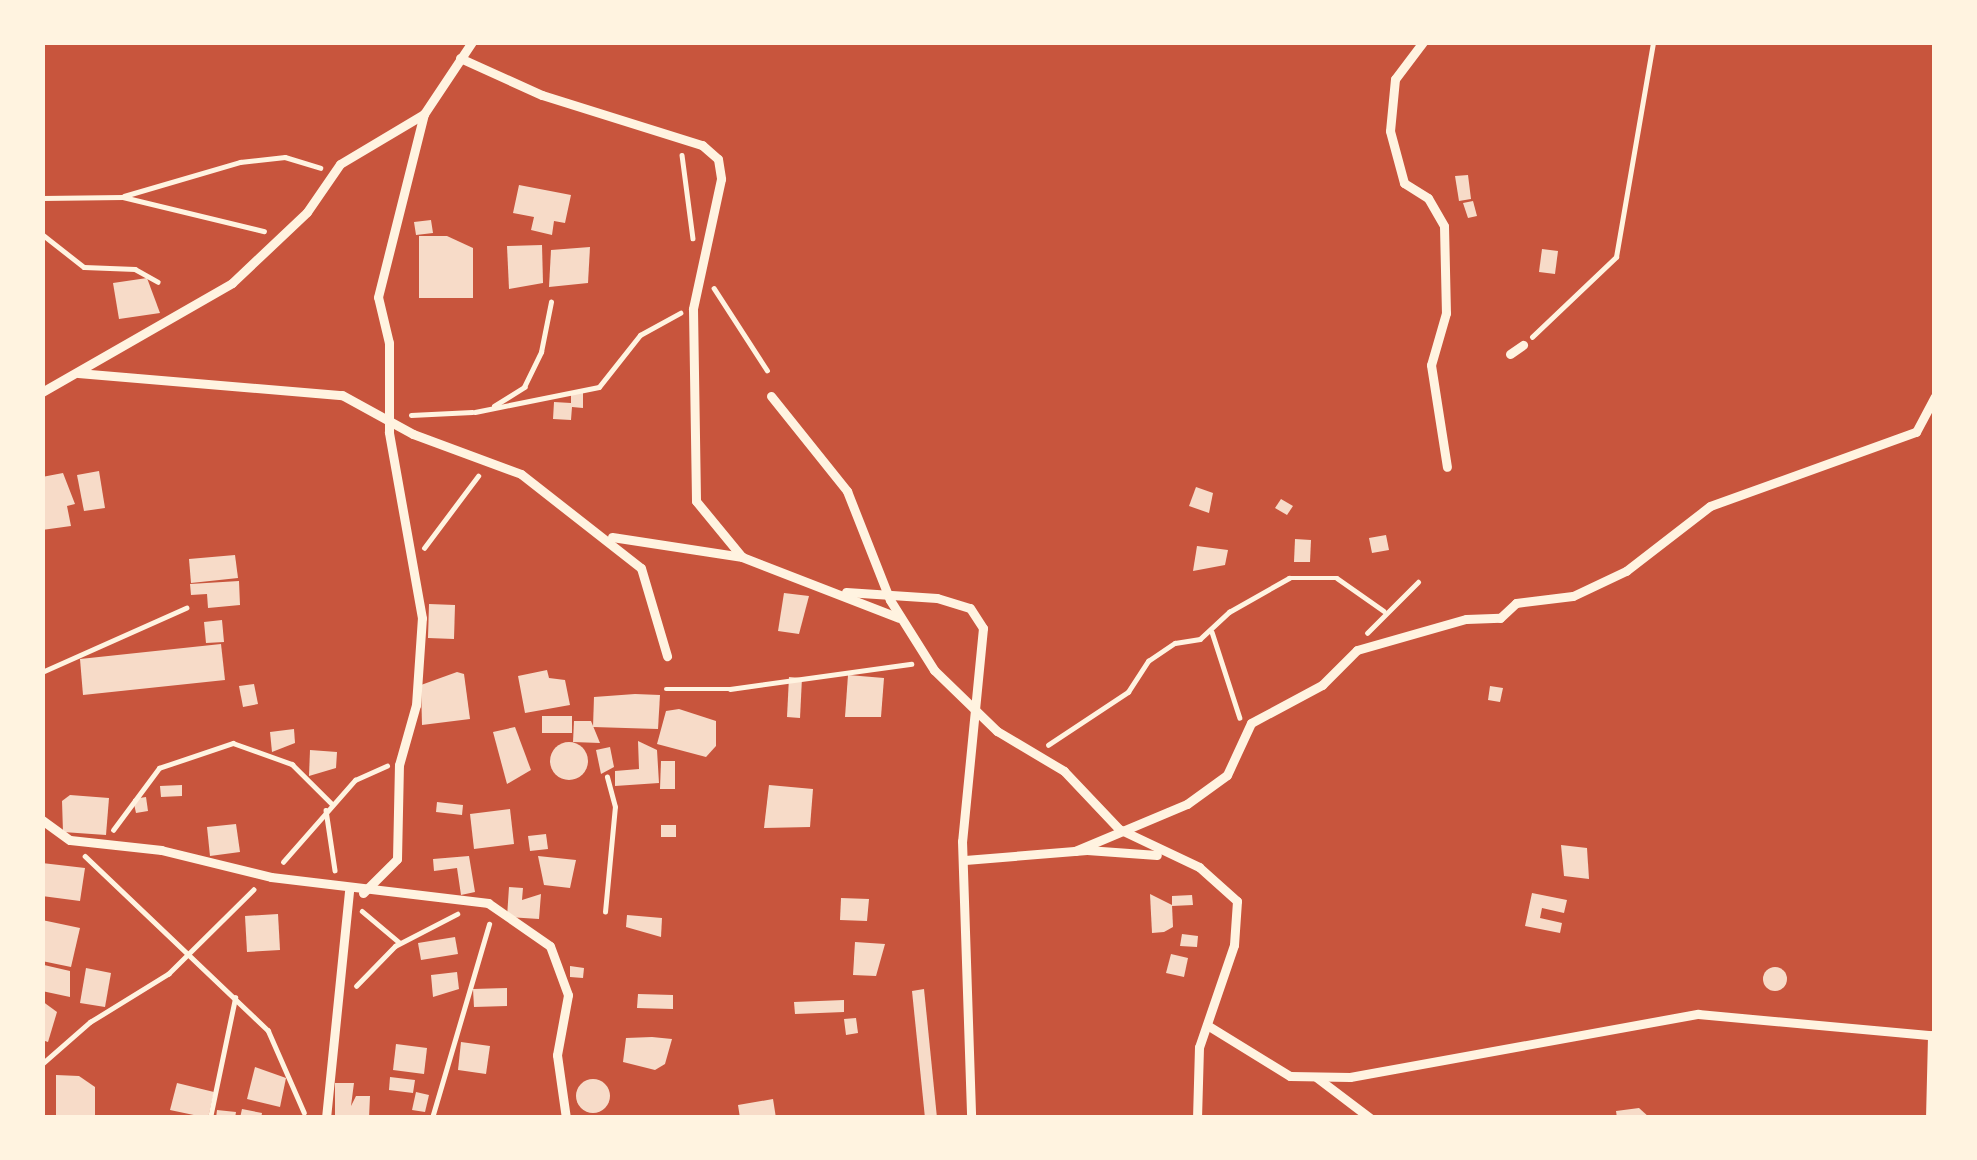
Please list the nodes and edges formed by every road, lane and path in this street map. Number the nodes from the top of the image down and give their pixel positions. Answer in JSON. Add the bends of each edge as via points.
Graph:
{"nodes":[{"id":1,"x":472,"y":42,"type":"edge"},
{"id":2,"x":1423,"y":42,"type":"edge"},
{"id":3,"x":1653,"y":42,"type":"edge"},
{"id":4,"x":460,"y":58,"type":"junction"},
{"id":5,"x":424,"y":114,"type":"junction"},
{"id":6,"x":329,"y":175,"type":"junction"},
{"id":7,"x":123,"y":197,"type":"junction"},
{"id":8,"x":42,"y":198,"type":"edge"},
{"id":9,"x":42,"y":234,"type":"edge"},
{"id":10,"x":282,"y":238,"type":"junction"},
{"id":11,"x":158,"y":282,"type":"dead end"},
{"id":12,"x":551,"y":302,"type":"dead end"},
{"id":13,"x":692,"y":310,"type":"junction"},
{"id":14,"x":1523,"y":345,"type":"joint"},
{"id":15,"x":1510,"y":354,"type":"dead end"},
{"id":16,"x":78,"y":373,"type":"junction"},
{"id":17,"x":42,"y":381,"type":"edge"},
{"id":18,"x":63,"y":381,"type":"junction"},
{"id":19,"x":42,"y":392,"type":"edge"},
{"id":20,"x":771,"y":396,"type":"dead end"},
{"id":21,"x":1935,"y":397,"type":"edge"},
{"id":22,"x":475,"y":412,"type":"junction"},
{"id":23,"x":389,"y":419,"type":"junction"},
{"id":24,"x":487,"y":460,"type":"junction"},
{"id":25,"x":1447,"y":466,"type":"dead end"},
{"id":26,"x":603,"y":535,"type":"junction"},
{"id":27,"x":742,"y":557,"type":"junction"},
{"id":28,"x":414,"y":576,"type":"junction"},
{"id":29,"x":1418,"y":582,"type":"dead end"},
{"id":30,"x":846,"y":592,"type":"junction"},
{"id":31,"x":889,"y":597,"type":"junction"},
{"id":32,"x":186,"y":608,"type":"dead end"},
{"id":33,"x":1384,"y":611,"type":"junction"},
{"id":34,"x":899,"y":618,"type":"junction"},
{"id":35,"x":1212,"y":632,"type":"junction"},
{"id":36,"x":1358,"y":650,"type":"junction"},
{"id":37,"x":667,"y":656,"type":"dead end"},
{"id":38,"x":928,"y":662,"type":"junction"},
{"id":39,"x":42,"y":672,"type":"edge"},
{"id":40,"x":666,"y":689,"type":"dead end"},
{"id":41,"x":974,"y":708,"type":"junction"},
{"id":42,"x":1243,"y":737,"type":"junction"},
{"id":43,"x":1032,"y":754,"type":"junction"},
{"id":44,"x":399,"y":765,"type":"junction"},
{"id":45,"x":608,"y":777,"type":"dead end"},
{"id":46,"x":332,"y":804,"type":"junction"},
{"id":47,"x":326,"y":810,"type":"junction"},
{"id":48,"x":42,"y":820,"type":"edge"},
{"id":49,"x":1119,"y":830,"type":"junction"},
{"id":50,"x":70,"y":839,"type":"junction"},
{"id":51,"x":105,"y":842,"type":"junction"},
{"id":52,"x":1075,"y":851,"type":"junction"},
{"id":53,"x":1169,"y":856,"type":"junction"},
{"id":54,"x":965,"y":860,"type":"junction"},
{"id":55,"x":271,"y":877,"type":"junction"},
{"id":56,"x":343,"y":890,"type":"junction"},
{"id":57,"x":363,"y":893,"type":"junction"},
{"id":58,"x":470,"y":901,"type":"junction"},
{"id":59,"x":357,"y":908,"type":"dead end"},
{"id":60,"x":495,"y":908,"type":"junction"},
{"id":61,"x":605,"y":912,"type":"dead end"},
{"id":62,"x":400,"y":943,"type":"junction"},
{"id":63,"x":186,"y":952,"type":"junction"},
{"id":64,"x":235,"y":998,"type":"junction"},
{"id":65,"x":338,"y":1001,"type":"junction"},
{"id":66,"x":1207,"y":1025,"type":"junction"},
{"id":67,"x":1933,"y":1035,"type":"edge"},
{"id":68,"x":42,"y":1064,"type":"edge"},
{"id":69,"x":1316,"y":1077,"type":"junction"},
{"id":70,"x":304,"y":1112,"type":"dead end"},
{"id":71,"x":210,"y":1118,"type":"edge"},
{"id":72,"x":326,"y":1118,"type":"edge"},
{"id":73,"x":432,"y":1118,"type":"edge"},
{"id":74,"x":566,"y":1118,"type":"edge"},
{"id":75,"x":971,"y":1118,"type":"edge"},
{"id":76,"x":1197,"y":1118,"type":"edge"},
{"id":77,"x":1370,"y":1118,"type":"edge"},
{"id":78,"x":1930,"y":1118,"type":"edge"}],
"edges":[{"from":1,"to":4,"type":"street"},
{"from":2,"to":25,"type":"street","via":[[1395,79],[1390,131],[1403,182],[1428,198],[1444,226],[1446,313],[1431,365]]},
{"from":3,"to":14,"type":"path","via":[[1616,257]]},
{"from":4,"to":5,"type":"street"},
{"from":4,"to":13,"type":"street","via":[[542,95],[702,146],[718,159],[721,178]]},
{"from":5,"to":6,"type":"street"},
{"from":5,"to":23,"type":"street","via":[[378,297],[389,344]]},
{"from":6,"to":7,"type":"path","via":[[285,157],[196,169]]},
{"from":6,"to":10,"type":"street"},
{"from":7,"to":8,"type":"path"},
{"from":7,"to":10,"type":"path"},
{"from":9,"to":11,"type":"path","via":[[84,267],[135,269]]},
{"from":10,"to":16,"type":"street","via":[[221,291],[134,332]]},
{"from":12,"to":22,"type":"path","via":[[524,387]]},
{"from":13,"to":22,"type":"path","via":[[640,335],[599,386]]},
{"from":13,"to":27,"type":"street","via":[[696,501]]},
{"from":14,"to":15,"type":"street"},
{"from":16,"to":18,"type":"street"},
{"from":16,"to":23,"type":"street","via":[[342,395]]},
{"from":17,"to":18,"type":"street"},
{"from":18,"to":19,"type":"street"},
{"from":20,"to":31,"type":"street","via":[[847,491]]},
{"from":21,"to":36,"type":"street","via":[[1916,432],[1710,506],[1626,571],[1574,596],[1516,603],[1500,618]]},
{"from":22,"to":23,"type":"path"},
{"from":23,"to":24,"type":"street"},
{"from":23,"to":28,"type":"street"},
{"from":24,"to":26,"type":"street","via":[[521,474]]},
{"from":24,"to":28,"type":"path","via":[[426,542]]},
{"from":26,"to":27,"type":"street"},
{"from":26,"to":37,"type":"street","via":[[641,568]]},
{"from":27,"to":30,"type":"street"},
{"from":28,"to":44,"type":"street","via":[[422,618],[416,705]]},
{"from":29,"to":33,"type":"path"},
{"from":30,"to":31,"type":"street"},
{"from":30,"to":34,"type":"street"},
{"from":31,"to":34,"type":"street"},
{"from":31,"to":41,"type":"street","via":[[970,608],[983,628]]},
{"from":32,"to":39,"type":"lane"},
{"from":33,"to":35,"type":"path","via":[[1337,578],[1315,573],[1256,594]]},
{"from":33,"to":36,"type":"path"},
{"from":34,"to":38,"type":"street"},
{"from":35,"to":42,"type":"path"},
{"from":35,"to":43,"type":"path","via":[[1170,646],[1128,692]]},
{"from":36,"to":42,"type":"street","via":[[1322,685],[1265,712]]},
{"from":38,"to":40,"type":"path","via":[[730,689]]},
{"from":38,"to":41,"type":"street"},
{"from":41,"to":43,"type":"street"},
{"from":41,"to":54,"type":"street"},
{"from":42,"to":49,"type":"street","via":[[1227,775],[1186,804]]},
{"from":43,"to":49,"type":"street","via":[[1064,771]]},
{"from":44,"to":46,"type":"path","via":[[368,772]]},
{"from":44,"to":57,"type":"street","via":[[397,859]]},
{"from":45,"to":61,"type":"path","via":[[615,807]]},
{"from":46,"to":47,"type":"path"},
{"from":46,"to":51,"type":"path","via":[[292,764],[262,750],[209,746],[144,782]]},
{"from":47,"to":55,"type":"path"},
{"from":47,"to":56,"type":"path"},
{"from":48,"to":50,"type":"street"},
{"from":49,"to":52,"type":"street"},
{"from":49,"to":53,"type":"street"},
{"from":50,"to":51,"type":"street"},
{"from":50,"to":63,"type":"path"},
{"from":51,"to":55,"type":"street"},
{"from":52,"to":53,"type":"street"},
{"from":52,"to":54,"type":"street"},
{"from":53,"to":66,"type":"street","via":[[1221,881],[1237,901],[1234,945]]},
{"from":54,"to":75,"type":"street"},
{"from":55,"to":56,"type":"street"},
{"from":55,"to":63,"type":"path"},
{"from":56,"to":57,"type":"street"},
{"from":56,"to":65,"type":"street"},
{"from":57,"to":58,"type":"street"},
{"from":58,"to":60,"type":"street"},
{"from":58,"to":62,"type":"path","via":[[441,928]]},
{"from":59,"to":62,"type":"path"},
{"from":60,"to":73,"type":"path"},
{"from":60,"to":74,"type":"street","via":[[550,946],[568,995],[557,1055]]},
{"from":62,"to":65,"type":"path"},
{"from":63,"to":64,"type":"path"},
{"from":63,"to":68,"type":"path","via":[[162,979],[140,986]]},
{"from":64,"to":70,"type":"path","via":[[268,1030]]},
{"from":64,"to":71,"type":"path"},
{"from":65,"to":72,"type":"street"},
{"from":66,"to":69,"type":"street","via":[[1290,1076]]},
{"from":66,"to":76,"type":"street"},
{"from":67,"to":69,"type":"street","via":[[1699,1014]]},
{"from":67,"to":78,"type":"street"},
{"from":69,"to":77,"type":"street"}]}
